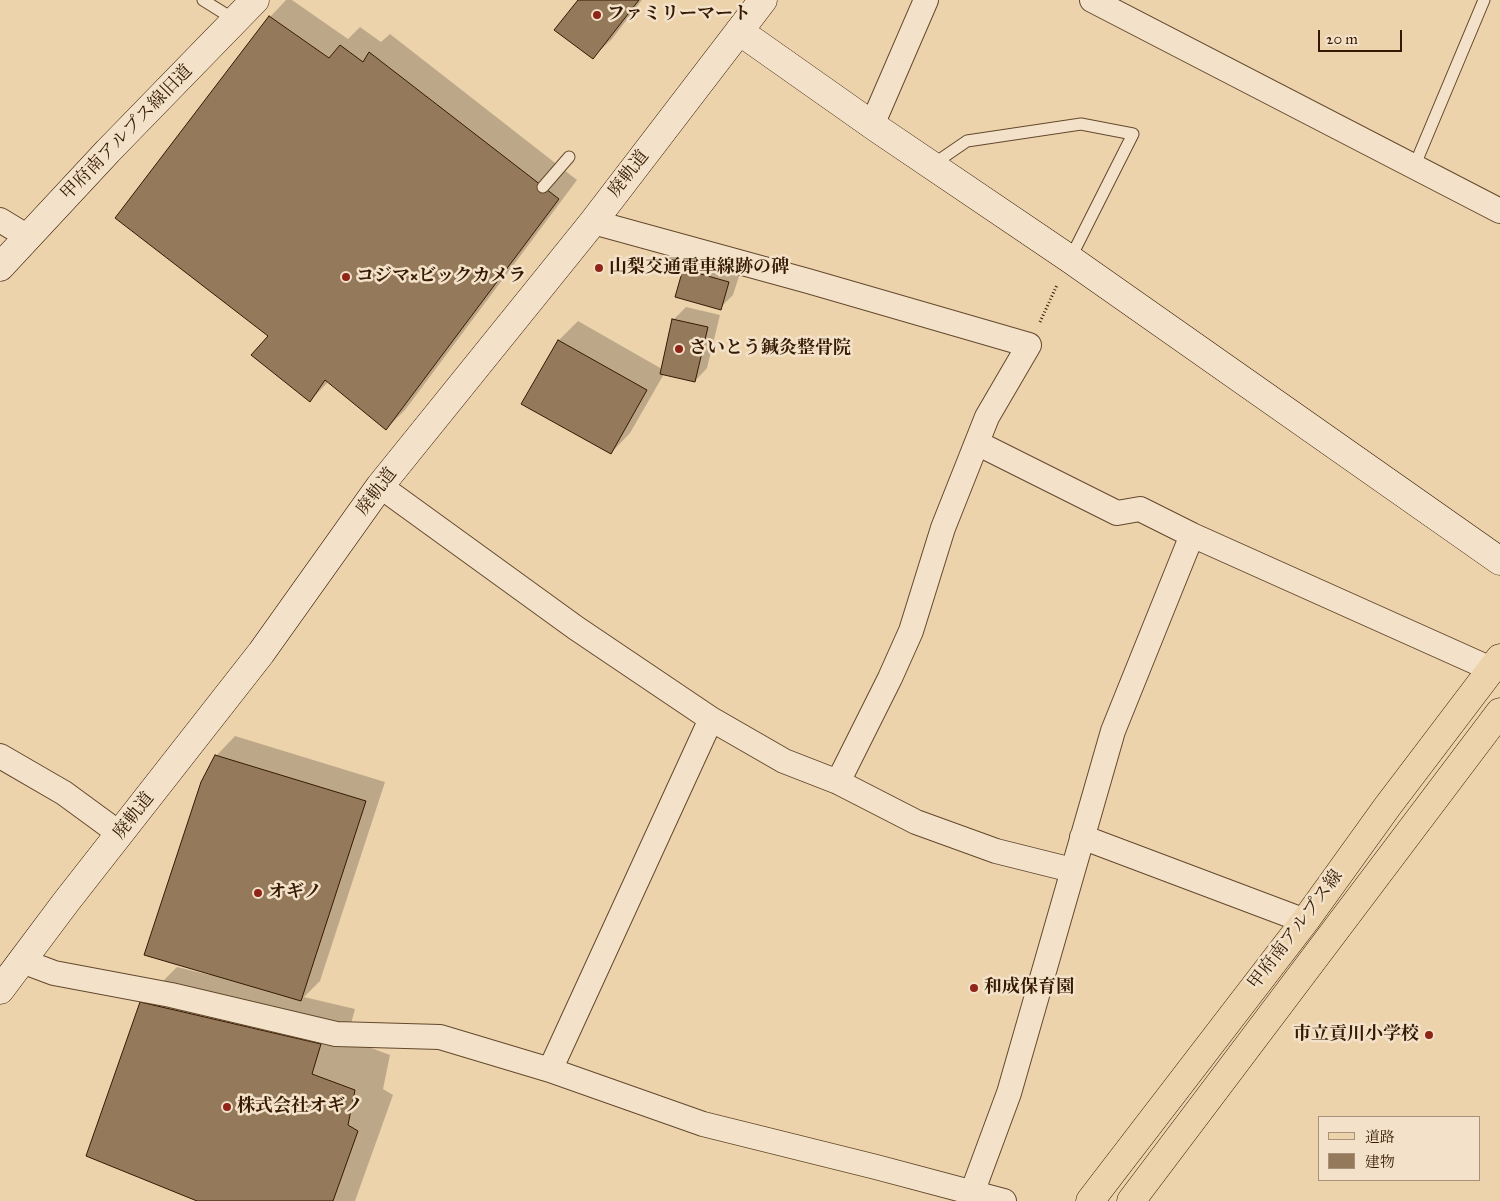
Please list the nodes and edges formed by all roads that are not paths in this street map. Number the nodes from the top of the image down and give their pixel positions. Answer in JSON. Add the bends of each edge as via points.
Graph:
{"nodes":[{"id":1,"x":203,"y":0,"type":"edge"},
{"id":2,"x":255,"y":0,"type":"edge"},
{"id":3,"x":763,"y":0,"type":"edge"},
{"id":4,"x":926,"y":0,"type":"edge"},
{"id":5,"x":1092,"y":0,"type":"edge"},
{"id":6,"x":1484,"y":0,"type":"edge"},
{"id":7,"x":236,"y":20,"type":"junction"},
{"id":8,"x":739,"y":31,"type":"junction"},
{"id":9,"x":872,"y":125,"type":"junction"},
{"id":10,"x":569,"y":157,"type":"dead end"},
{"id":11,"x":932,"y":166,"type":"junction"},
{"id":12,"x":1414,"y":167,"type":"junction"},
{"id":13,"x":543,"y":187,"type":"dead end"},
{"id":14,"x":1500,"y":211,"type":"edge"},
{"id":15,"x":0,"y":220,"type":"edge"},
{"id":16,"x":593,"y":222,"type":"junction"},
{"id":17,"x":28,"y":237,"type":"junction"},
{"id":18,"x":1070,"y":259,"type":"junction"},
{"id":19,"x":0,"y":267,"type":"edge"},
{"id":20,"x":977,"y":443,"type":"junction"},
{"id":21,"x":380,"y":486,"type":"junction"},
{"id":22,"x":1192,"y":535,"type":"junction"},
{"id":23,"x":1500,"y":561,"type":"edge"},
{"id":24,"x":1496,"y":663,"type":"edge"},
{"id":25,"x":1500,"y":712,"type":"edge"},
{"id":26,"x":710,"y":719,"type":"junction"},
{"id":27,"x":0,"y":756,"type":"edge"},
{"id":28,"x":838,"y":782,"type":"junction"},
{"id":29,"x":120,"y":834,"type":"junction"},
{"id":30,"x":1082,"y":837,"type":"junction"},
{"id":31,"x":1072,"y":870,"type":"junction"},
{"id":32,"x":1305,"y":921,"type":"junction"},
{"id":33,"x":22,"y":962,"type":"junction"},
{"id":34,"x":0,"y":990,"type":"edge"},
{"id":35,"x":550,"y":1070,"type":"junction"},
{"id":36,"x":970,"y":1197,"type":"edge"},
{"id":37,"x":1004,"y":1201,"type":"edge"},
{"id":38,"x":1090,"y":1201,"type":"edge"},
{"id":39,"x":1131,"y":1201,"type":"edge"}],
"edges":[{"from":1,"to":7,"type":"lane"},
{"from":2,"to":7,"type":"street","name":"甲府南アルプス線旧道"},
{"from":3,"to":8,"type":"street","name":"廃軌道"},
{"from":4,"to":9,"type":"street"},
{"from":5,"to":12,"type":"street"},
{"from":6,"to":12,"type":"lane"},
{"from":7,"to":17,"type":"street","name":"甲府南アルプス線旧道"},
{"from":8,"to":9,"type":"street"},
{"from":8,"to":16,"type":"street","name":"廃軌道"},
{"from":9,"to":11,"type":"street"},
{"from":10,"to":13,"type":"lane"},
{"from":11,"to":18,"type":"street"},
{"from":11,"to":18,"type":"lane","via":[[966,141],[1082,124],[1132,134]]},
{"from":12,"to":14,"type":"street"},
{"from":15,"to":17,"type":"street"},
{"from":16,"to":20,"type":"street","via":[[1028,345],[987,417]]},
{"from":16,"to":21,"type":"street","name":"廃軌道"},
{"from":17,"to":19,"type":"street","name":"甲府南アルプス線旧道"},
{"from":18,"to":23,"type":"street"},
{"from":20,"to":22,"type":"street","via":[[1117,512],[1140,509]]},
{"from":20,"to":28,"type":"street","via":[[943,528],[911,631]]},
{"from":21,"to":26,"type":"street","via":[[576,628]]},
{"from":21,"to":29,"type":"street","name":"廃軌道","via":[[261,653]]},
{"from":22,"to":24,"type":"street"},
{"from":22,"to":30,"type":"street","via":[[1113,731]]},
{"from":24,"to":32,"type":"main road","name":"甲府南アルプス線"},
{"from":25,"to":39,"type":"main road","name":"甲府南アルプス線"},
{"from":26,"to":28,"type":"street","via":[[784,761]]},
{"from":26,"to":35,"type":"street"},
{"from":27,"to":29,"type":"street","via":[[64,793]]},
{"from":28,"to":31,"type":"street","via":[[916,822],[996,851]]},
{"from":29,"to":33,"type":"street","name":"廃軌道"},
{"from":30,"to":31,"type":"street"},
{"from":30,"to":32,"type":"street"},
{"from":31,"to":36,"type":"street","via":[[1008,1094]]},
{"from":32,"to":38,"type":"main road","name":"甲府南アルプス線"},
{"from":33,"to":34,"type":"street","name":"廃軌道"},
{"from":33,"to":35,"type":"street","via":[[54,974],[171,995],[336,1034],[440,1036]]},
{"from":35,"to":36,"type":"street","via":[[703,1124]]},
{"from":36,"to":37,"type":"street"}]}
